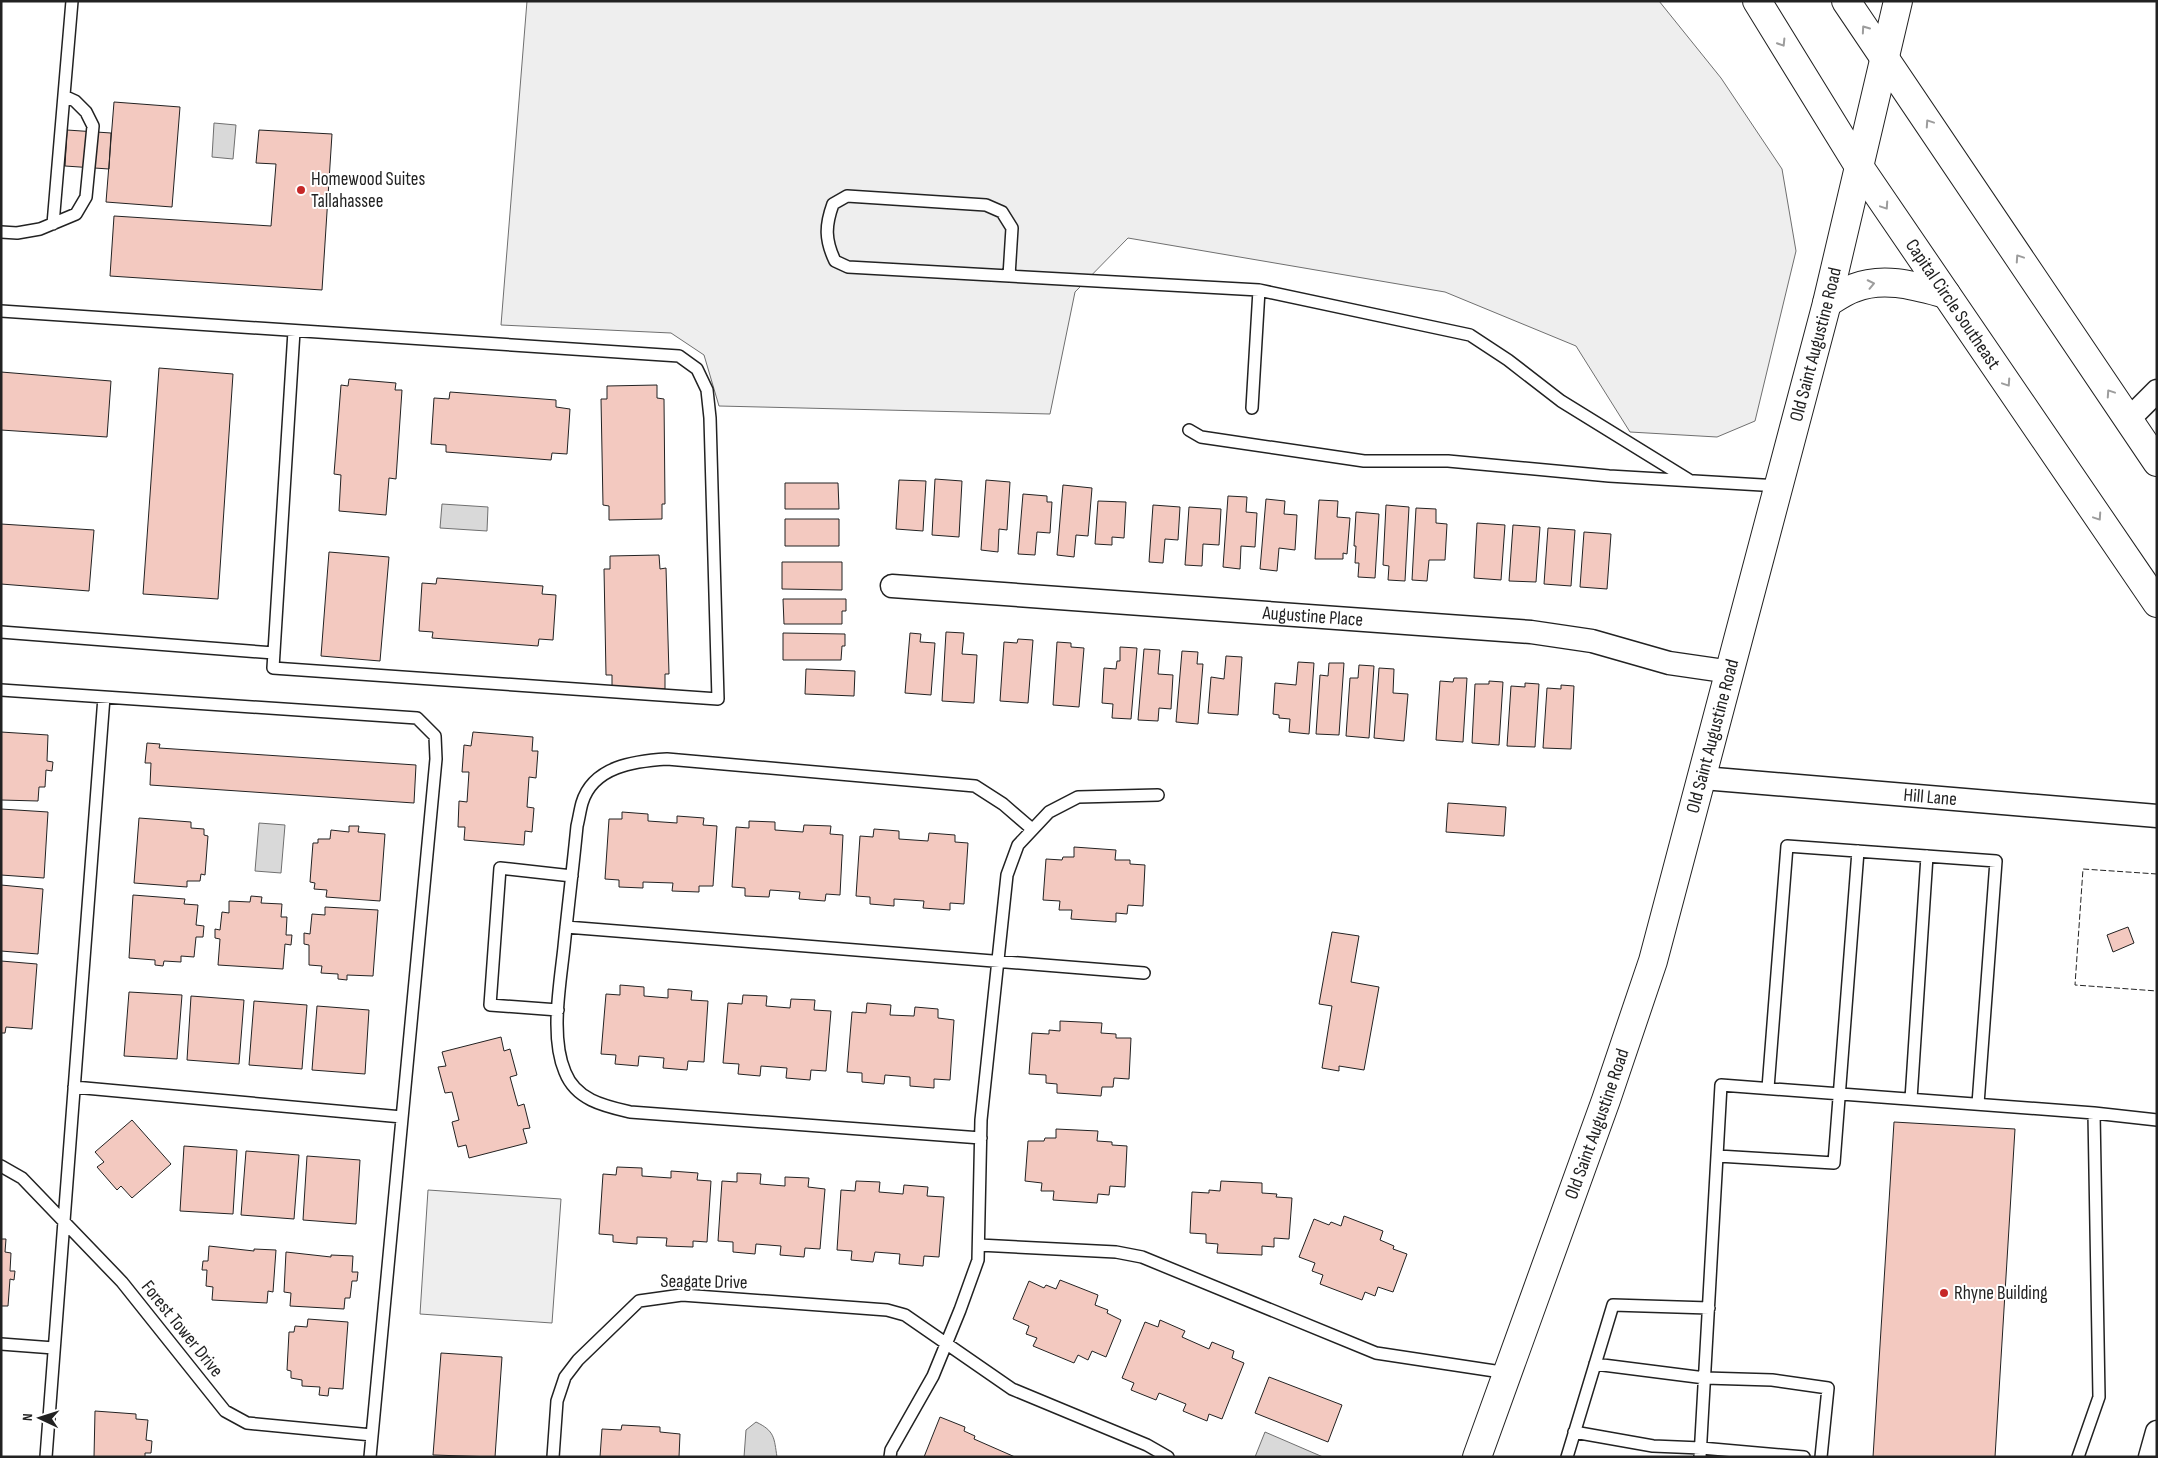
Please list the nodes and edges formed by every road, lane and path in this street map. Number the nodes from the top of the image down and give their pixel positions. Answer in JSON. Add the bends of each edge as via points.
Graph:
{"nodes":[{"id":1,"x":72,"y":1,"type":"edge"},
{"id":2,"x":1757,"y":1,"type":"edge"},
{"id":3,"x":1846,"y":1,"type":"edge"},
{"id":4,"x":1898,"y":1,"type":"edge"},
{"id":5,"x":1884,"y":56,"type":"junction"},
{"id":6,"x":64,"y":96,"type":"junction"},
{"id":7,"x":1858,"y":165,"type":"junction"},
{"id":8,"x":53,"y":224,"type":"junction"},
{"id":9,"x":1,"y":232,"type":"edge"},
{"id":10,"x":1009,"y":276,"type":"junction"},
{"id":11,"x":1259,"y":290,"type":"junction"},
{"id":12,"x":1946,"y":294,"type":"junction"},
{"id":13,"x":1827,"y":303,"type":"junction"},
{"id":14,"x":1,"y":311,"type":"edge"},
{"id":15,"x":294,"y":331,"type":"junction"},
{"id":16,"x":2157,"y":391,"type":"edge"},
{"id":17,"x":1252,"y":408,"type":"dead end"},
{"id":18,"x":2128,"y":420,"type":"junction"},
{"id":19,"x":1188,"y":430,"type":"dead end"},
{"id":20,"x":2157,"y":462,"type":"edge"},
{"id":21,"x":1689,"y":480,"type":"junction"},
{"id":22,"x":1779,"y":486,"type":"junction"},
{"id":23,"x":892,"y":586,"type":"dead end"},
{"id":24,"x":2157,"y":603,"type":"edge"},
{"id":25,"x":1,"y":632,"type":"edge"},
{"id":26,"x":274,"y":654,"type":"junction"},
{"id":27,"x":1731,"y":672,"type":"junction"},
{"id":28,"x":1,"y":690,"type":"edge"},
{"id":29,"x":104,"y":697,"type":"junction"},
{"id":30,"x":1703,"y":778,"type":"junction"},
{"id":31,"x":1158,"y":795,"type":"dead end"},
{"id":32,"x":2157,"y":816,"type":"edge"},
{"id":33,"x":1032,"y":829,"type":"junction"},
{"id":34,"x":1858,"y":852,"type":"junction"},
{"id":35,"x":1927,"y":856,"type":"junction"},
{"id":36,"x":572,"y":876,"type":"junction"},
{"id":37,"x":566,"y":927,"type":"junction"},
{"id":38,"x":998,"y":960,"type":"junction"},
{"id":39,"x":1144,"y":973,"type":"dead end"},
{"id":40,"x":558,"y":1010,"type":"junction"},
{"id":41,"x":74,"y":1087,"type":"junction"},
{"id":42,"x":1768,"y":1088,"type":"junction"},
{"id":43,"x":1840,"y":1094,"type":"junction"},
{"id":44,"x":1911,"y":1099,"type":"junction"},
{"id":45,"x":1978,"y":1104,"type":"junction"},
{"id":46,"x":2094,"y":1113,"type":"junction"},
{"id":47,"x":402,"y":1118,"type":"junction"},
{"id":48,"x":2157,"y":1120,"type":"edge"},
{"id":49,"x":981,"y":1138,"type":"junction"},
{"id":50,"x":1718,"y":1156,"type":"junction"},
{"id":51,"x":1,"y":1166,"type":"edge"},
{"id":52,"x":64,"y":1223,"type":"junction"},
{"id":53,"x":978,"y":1245,"type":"junction"},
{"id":54,"x":1709,"y":1308,"type":"junction"},
{"id":55,"x":1,"y":1344,"type":"edge"},
{"id":56,"x":946,"y":1345,"type":"junction"},
{"id":57,"x":54,"y":1348,"type":"junction"},
{"id":58,"x":1595,"y":1364,"type":"junction"},
{"id":59,"x":1508,"y":1373,"type":"junction"},
{"id":60,"x":1705,"y":1378,"type":"junction"},
{"id":61,"x":1574,"y":1432,"type":"junction"},
{"id":62,"x":2157,"y":1432,"type":"edge"},
{"id":63,"x":372,"y":1435,"type":"junction"},
{"id":64,"x":1700,"y":1452,"type":"edge"},
{"id":65,"x":46,"y":1457,"type":"edge"},
{"id":66,"x":370,"y":1457,"type":"edge"},
{"id":67,"x":553,"y":1457,"type":"edge"},
{"id":68,"x":890,"y":1457,"type":"edge"},
{"id":69,"x":1168,"y":1457,"type":"edge"},
{"id":70,"x":1477,"y":1457,"type":"edge"},
{"id":71,"x":1567,"y":1457,"type":"edge"},
{"id":72,"x":1804,"y":1457,"type":"edge"},
{"id":73,"x":1821,"y":1457,"type":"edge"},
{"id":74,"x":2078,"y":1457,"type":"edge"},
{"id":75,"x":2150,"y":1457,"type":"edge"}],
"edges":[{"from":1,"to":6,"type":"lane"},
{"from":2,"to":7,"type":"street","name":"Capital Circle Southeast","one_way":true},
{"from":5,"to":3,"type":"street","one_way":true},
{"from":4,"to":5,"type":"street","name":"Old Saint Augustine Road"},
{"from":5,"to":7,"type":"street","name":"Old Saint Augustine Road"},
{"from":18,"to":5,"type":"street","one_way":true},
{"from":6,"to":8,"type":"lane"},
{"from":6,"to":8,"type":"lane","via":[[86,112],[93,126],[86,197],[76,214]]},
{"from":7,"to":12,"type":"street","name":"Capital Circle Southeast","one_way":true},
{"from":7,"to":13,"type":"street","name":"Old Saint Augustine Road"},
{"from":8,"to":9,"type":"lane","via":[[17,233]]},
{"from":10,"to":10,"type":"lane","via":[[848,267],[835,261],[827,244],[828,216],[833,204],[847,196],[986,205],[1002,212],[1012,228]]},
{"from":10,"to":11,"type":"lane"},
{"from":11,"to":17,"type":"lane"},
{"from":11,"to":21,"type":"lane","via":[[1470,336],[1508,360],[1561,401]]},
{"from":13,"to":12,"type":"street","one_way":true,"via":[[1854,288],[1883,282],[1909,284]]},
{"from":12,"to":24,"type":"street","name":"Capital Circle Southeast","one_way":true},
{"from":13,"to":22,"type":"street","name":"Old Saint Augustine Road"},
{"from":14,"to":15,"type":"lane"},
{"from":15,"to":26,"type":"lane"},
{"from":15,"to":26,"type":"lane","via":[[680,356],[698,369],[707,390],[710,418],[718,699],[273,668]]},
{"from":16,"to":18,"type":"street"},
{"from":18,"to":20,"type":"street"},
{"from":19,"to":21,"type":"lane","via":[[1201,437],[1364,461],[1448,461]]},
{"from":21,"to":22,"type":"lane"},
{"from":22,"to":27,"type":"street","name":"Old Saint Augustine Road"},
{"from":23,"to":27,"type":"street","name":"Augustine Place","via":[[1531,632],[1592,641],[1669,663]]},
{"from":25,"to":26,"type":"lane"},
{"from":27,"to":30,"type":"street","name":"Old Saint Augustine Road"},
{"from":28,"to":29,"type":"lane"},
{"from":29,"to":41,"type":"lane"},
{"from":29,"to":47,"type":"lane","via":[[417,718],[435,736],[436,758]]},
{"from":30,"to":32,"type":"street","name":"Hill Lane"},
{"from":30,"to":59,"type":"street","name":"Old Saint Augustine Road","via":[[1653,961]]},
{"from":31,"to":33,"type":"lane","via":[[1078,797],[1049,812]]},
{"from":33,"to":36,"type":"lane","via":[[975,786],[667,759],[641,760],[615,767],[594,780],[582,801]]},
{"from":33,"to":38,"type":"lane","via":[[1018,845],[1007,876]]},
{"from":34,"to":35,"type":"lane"},
{"from":34,"to":42,"type":"lane","via":[[1787,846]]},
{"from":34,"to":43,"type":"lane"},
{"from":35,"to":44,"type":"lane"},
{"from":35,"to":45,"type":"lane","via":[[1996,861]]},
{"from":36,"to":37,"type":"lane"},
{"from":36,"to":40,"type":"lane","via":[[500,868],[490,1005]]},
{"from":37,"to":38,"type":"lane"},
{"from":37,"to":40,"type":"lane"},
{"from":38,"to":39,"type":"lane"},
{"from":38,"to":49,"type":"lane"},
{"from":40,"to":49,"type":"lane","via":[[557,1041],[565,1073],[582,1095],[600,1105],[630,1112]]},
{"from":41,"to":47,"type":"lane"},
{"from":41,"to":52,"type":"lane"},
{"from":42,"to":43,"type":"lane"},
{"from":42,"to":50,"type":"lane","via":[[1721,1085]]},
{"from":43,"to":44,"type":"lane"},
{"from":43,"to":50,"type":"lane","via":[[1834,1163]]},
{"from":44,"to":45,"type":"lane"},
{"from":45,"to":46,"type":"lane"},
{"from":46,"to":48,"type":"lane"},
{"from":46,"to":74,"type":"lane","via":[[2099,1397]]},
{"from":47,"to":63,"type":"lane"},
{"from":49,"to":53,"type":"lane"},
{"from":50,"to":54,"type":"lane"},
{"from":51,"to":52,"type":"lane","name":"Forest Tower Drive","via":[[22,1178]]},
{"from":52,"to":57,"type":"lane"},
{"from":52,"to":63,"type":"lane","name":"Forest Tower Drive","via":[[122,1282],[225,1411],[247,1423]]},
{"from":53,"to":56,"type":"lane","via":[[978,1260]]},
{"from":53,"to":59,"type":"lane","via":[[1116,1252],[1142,1257],[1376,1353]]},
{"from":54,"to":58,"type":"lane","via":[[1613,1305]]},
{"from":54,"to":60,"type":"lane"},
{"from":55,"to":57,"type":"lane"},
{"from":56,"to":67,"type":"lane","name":"Seagate Drive","via":[[904,1315],[887,1310],[682,1295],[639,1301],[578,1360],[565,1377],[557,1401]]},
{"from":56,"to":68,"type":"lane"},
{"from":56,"to":69,"type":"lane","name":"Seagate Drive","via":[[1012,1389],[1147,1445]]},
{"from":57,"to":65,"type":"lane"},
{"from":58,"to":60,"type":"lane"},
{"from":58,"to":61,"type":"lane"},
{"from":59,"to":70,"type":"street","name":"Old Saint Augustine Road"},
{"from":60,"to":64,"type":"lane"},
{"from":60,"to":73,"type":"lane","via":[[1772,1380],[1828,1388]]},
{"from":61,"to":64,"type":"lane"},
{"from":61,"to":71,"type":"lane"},
{"from":62,"to":75,"type":"street"},
{"from":63,"to":66,"type":"lane"},
{"from":64,"to":72,"type":"lane"}]}
